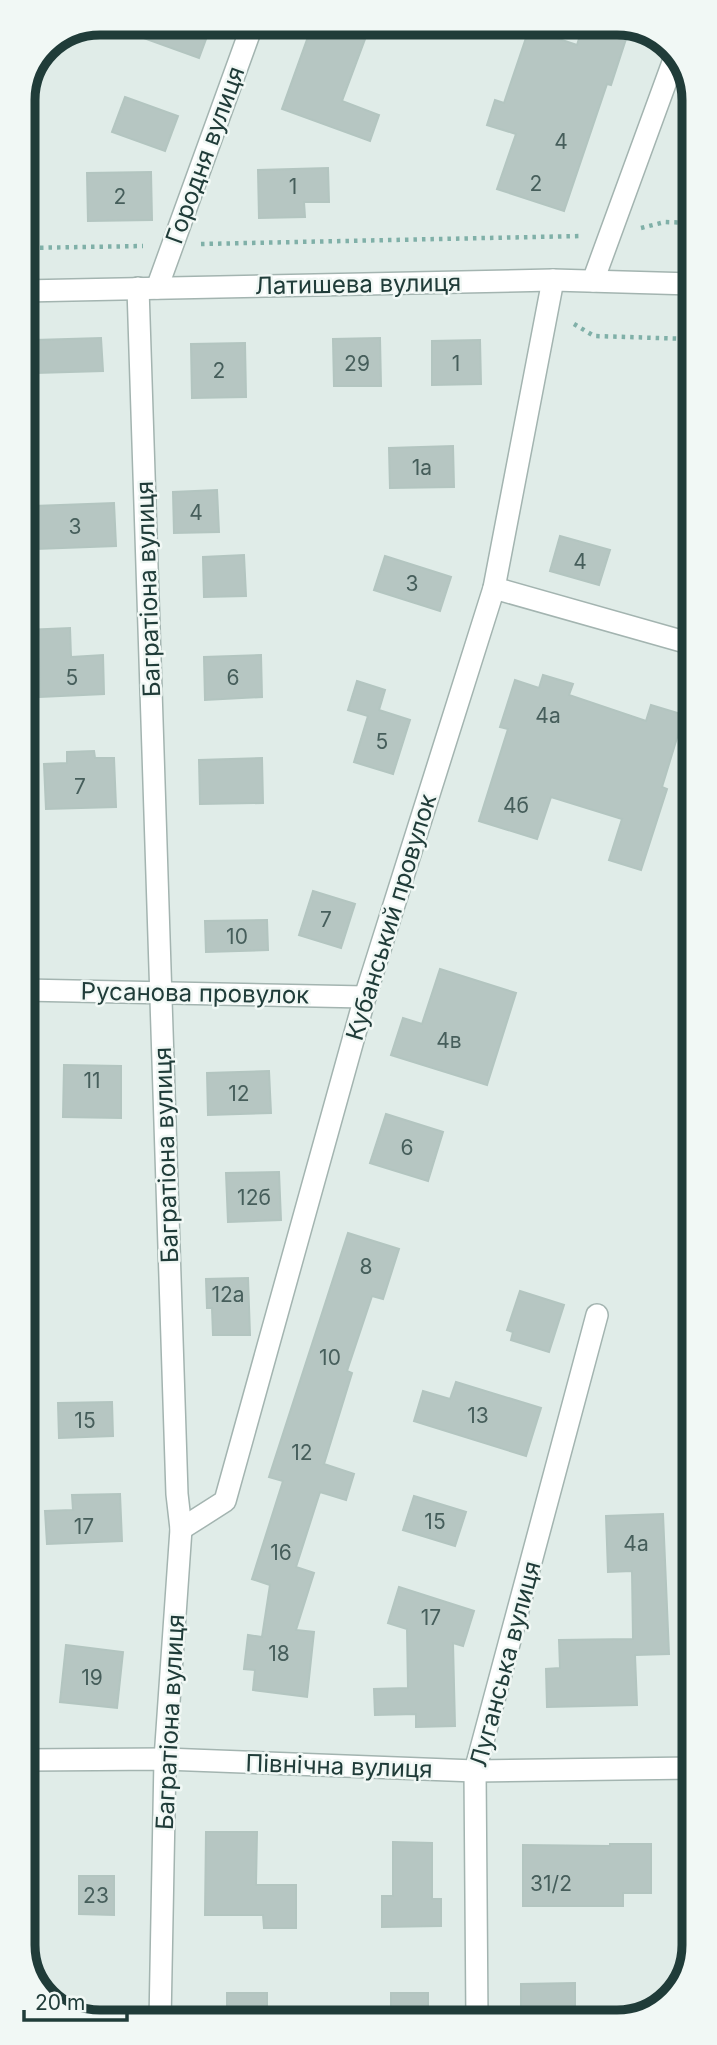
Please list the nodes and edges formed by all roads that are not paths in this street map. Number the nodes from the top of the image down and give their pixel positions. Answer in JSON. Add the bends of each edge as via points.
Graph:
{"nodes":[{"id":1,"x":249,"y":35,"type":"edge"},
{"id":2,"x":672,"y":65,"type":"edge"},
{"id":3,"x":553,"y":280,"type":"junction"},
{"id":4,"x":593,"y":281,"type":"junction"},
{"id":5,"x":682,"y":284,"type":"edge"},
{"id":6,"x":148,"y":288,"type":"junction"},
{"id":7,"x":35,"y":291,"type":"edge"},
{"id":8,"x":494,"y":588,"type":"junction"},
{"id":9,"x":682,"y":642,"type":"edge"},
{"id":10,"x":35,"y":990,"type":"edge"},
{"id":11,"x":161,"y":992,"type":"junction"},
{"id":12,"x":365,"y":997,"type":"junction"},
{"id":13,"x":597,"y":1315,"type":"dead end"},
{"id":14,"x":181,"y":1529,"type":"junction"},
{"id":15,"x":165,"y":1759,"type":"junction"},
{"id":16,"x":35,"y":1760,"type":"edge"},
{"id":17,"x":682,"y":1768,"type":"edge"},
{"id":18,"x":475,"y":1771,"type":"junction"},
{"id":19,"x":160,"y":2010,"type":"edge"},
{"id":20,"x":477,"y":2010,"type":"edge"}],
"edges":[{"from":1,"to":6,"type":"street","name":"Городня вулиця","via":[[173,245]]},
{"from":2,"to":4,"type":"street"},
{"from":3,"to":4,"type":"street","name":"Латишева вулиця"},
{"from":3,"to":6,"type":"street","name":"Латишева вулиця"},
{"from":3,"to":8,"type":"street","name":"Кубанський провулок"},
{"from":4,"to":5,"type":"street","name":"Латишева вулиця"},
{"from":6,"to":7,"type":"street","name":"Латишева вулиця"},
{"from":6,"to":11,"type":"street","name":"Багратіона вулиця"},
{"from":8,"to":9,"type":"street"},
{"from":8,"to":12,"type":"street","name":"Кубанський провулок"},
{"from":10,"to":11,"type":"street","name":"Русанова провулок"},
{"from":11,"to":12,"type":"street","name":"Русанова провулок"},
{"from":11,"to":14,"type":"street","name":"Багратіона вулиця"},
{"from":12,"to":14,"type":"street","name":"Кубанський провулок","via":[[225,1501]]},
{"from":13,"to":18,"type":"street","name":"Луганська вулиця"},
{"from":14,"to":15,"type":"street","name":"Багратіона вулиця"},
{"from":15,"to":16,"type":"street","name":"Північна вулиця"},
{"from":15,"to":18,"type":"street","name":"Північна вулиця"},
{"from":15,"to":19,"type":"street","name":"Багратіона вулиця"},
{"from":17,"to":18,"type":"street","name":"Північна вулиця"},
{"from":18,"to":20,"type":"street","name":"Луганська вулиця"}]}
